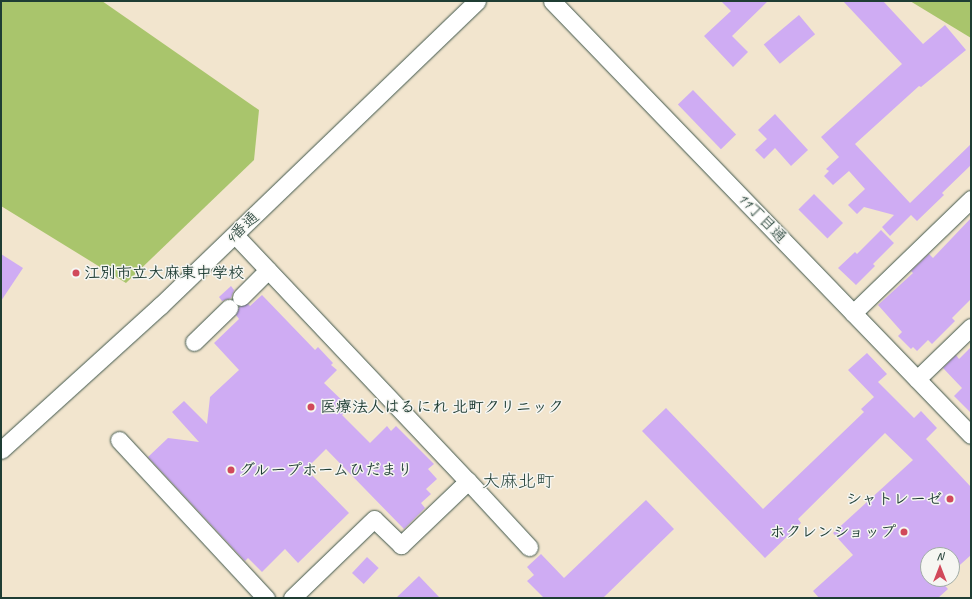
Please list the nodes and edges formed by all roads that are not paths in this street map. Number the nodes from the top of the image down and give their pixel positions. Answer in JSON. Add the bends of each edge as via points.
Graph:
{"nodes":[{"id":1,"x":477,"y":1,"type":"edge"},
{"id":2,"x":552,"y":1,"type":"edge"},
{"id":3,"x":971,"y":199,"type":"edge"},
{"id":4,"x":235,"y":235,"type":"junction"},
{"id":5,"x":268,"y":270,"type":"junction"},
{"id":6,"x":853,"y":312,"type":"junction"},
{"id":7,"x":971,"y":327,"type":"edge"},
{"id":8,"x":194,"y":342,"type":"dead end"},
{"id":9,"x":917,"y":380,"type":"junction"},
{"id":10,"x":971,"y":435,"type":"edge"},
{"id":11,"x":119,"y":440,"type":"dead end"},
{"id":12,"x":1,"y":450,"type":"edge"},
{"id":13,"x":468,"y":481,"type":"junction"},
{"id":14,"x":529,"y":547,"type":"dead end"},
{"id":15,"x":266,"y":598,"type":"edge"},
{"id":16,"x":292,"y":598,"type":"edge"}],
"edges":[{"from":1,"to":4,"type":"street","name":"4番通"},
{"from":2,"to":6,"type":"street","name":"11丁目通"},
{"from":3,"to":6,"type":"street"},
{"from":4,"to":5,"type":"street"},
{"from":4,"to":12,"type":"street","name":"4番通"},
{"from":5,"to":8,"type":"street"},
{"from":5,"to":13,"type":"street"},
{"from":6,"to":9,"type":"street","name":"11丁目通"},
{"from":7,"to":9,"type":"street"},
{"from":9,"to":10,"type":"street","name":"11丁目通"},
{"from":11,"to":15,"type":"street"},
{"from":13,"to":14,"type":"street"},
{"from":13,"to":16,"type":"street","via":[[401,545],[374,519]]}]}
